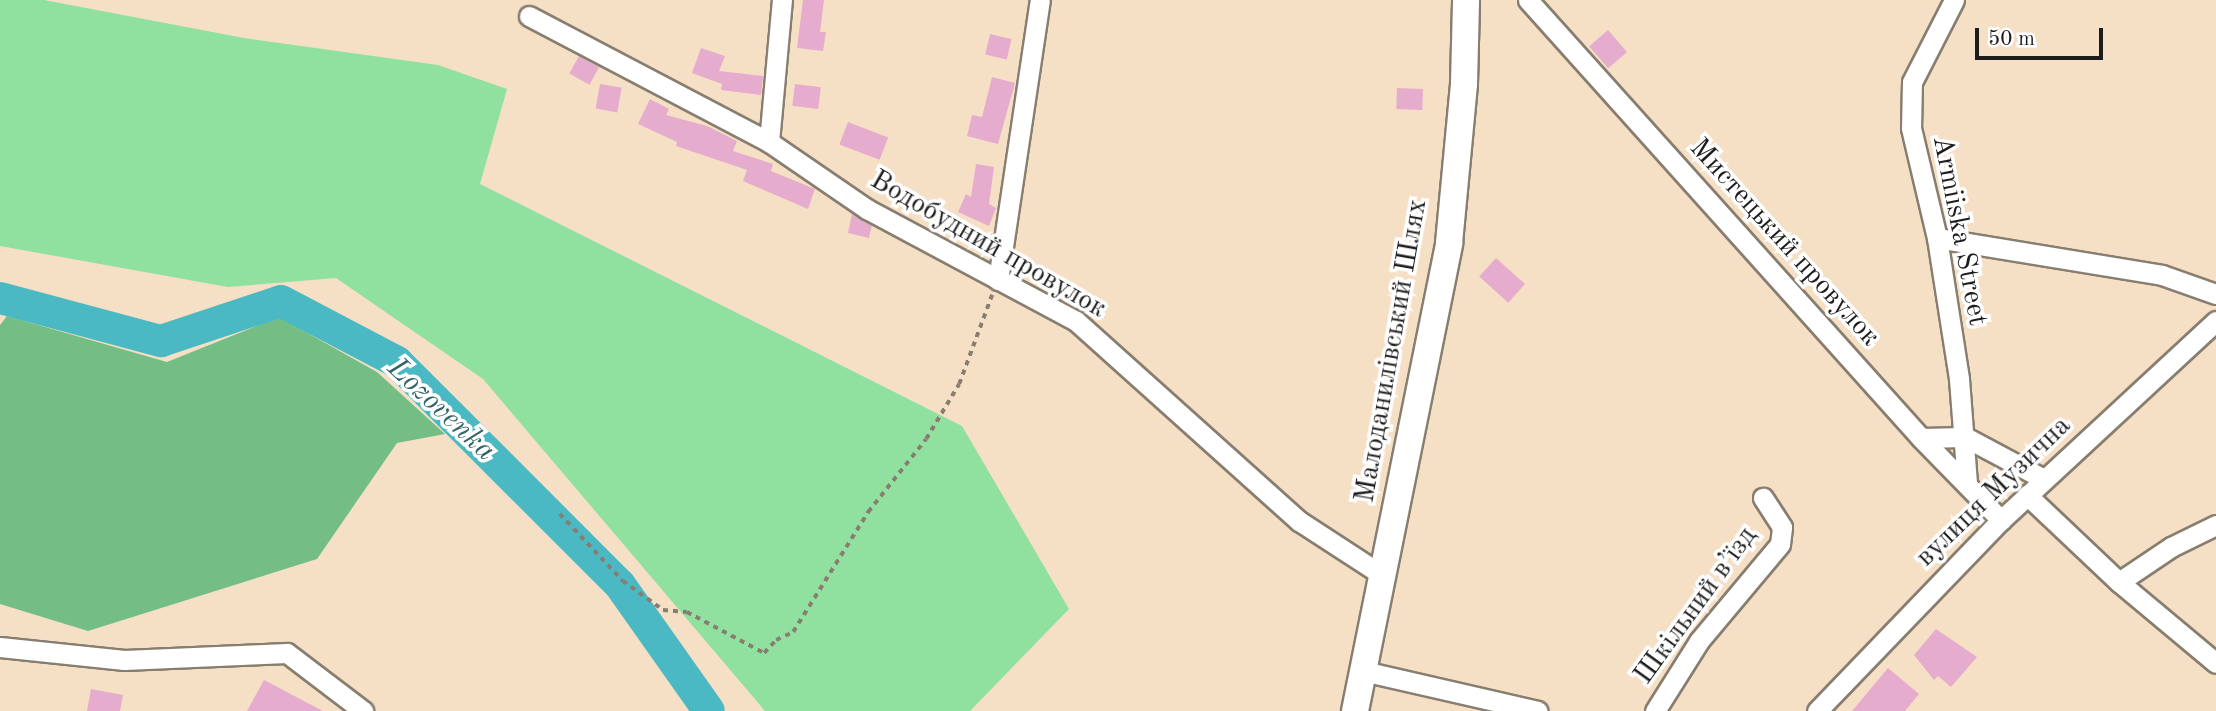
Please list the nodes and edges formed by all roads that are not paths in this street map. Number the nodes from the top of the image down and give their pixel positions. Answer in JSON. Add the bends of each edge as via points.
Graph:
{"nodes":[{"id":1,"x":782,"y":0,"type":"edge"},
{"id":2,"x":1040,"y":0,"type":"edge"},
{"id":3,"x":1466,"y":0,"type":"edge"},
{"id":4,"x":1528,"y":0,"type":"edge"},
{"id":5,"x":1954,"y":0,"type":"edge"},
{"id":6,"x":529,"y":16,"type":"dead end"},
{"id":7,"x":769,"y":142,"type":"junction"},
{"id":8,"x":1937,"y":238,"type":"junction"},
{"id":9,"x":998,"y":280,"type":"junction"},
{"id":10,"x":2216,"y":295,"type":"edge"},
{"id":11,"x":2216,"y":320,"type":"edge"},
{"id":12,"x":1965,"y":437,"type":"junction"},
{"id":13,"x":1921,"y":438,"type":"junction"},
{"id":14,"x":2044,"y":479,"type":"junction"},
{"id":15,"x":1967,"y":482,"type":"junction"},
{"id":16,"x":2027,"y":495,"type":"junction"},
{"id":17,"x":1763,"y":498,"type":"dead end"},
{"id":18,"x":2001,"y":520,"type":"junction"},
{"id":19,"x":2216,"y":526,"type":"edge"},
{"id":20,"x":1382,"y":575,"type":"junction"},
{"id":21,"x":2119,"y":582,"type":"junction"},
{"id":22,"x":0,"y":647,"type":"edge"},
{"id":23,"x":2216,"y":663,"type":"edge"},
{"id":24,"x":1363,"y":671,"type":"junction"},
{"id":25,"x":363,"y":711,"type":"edge"},
{"id":26,"x":1355,"y":711,"type":"edge"},
{"id":27,"x":1537,"y":711,"type":"edge"},
{"id":28,"x":1655,"y":711,"type":"edge"},
{"id":29,"x":1817,"y":711,"type":"edge"}],
"edges":[{"from":1,"to":7,"type":"street"},
{"from":2,"to":9,"type":"street"},
{"from":3,"to":20,"type":"main road","name":"Малоданилівський Шлях","via":[[1464,84],[1449,243]]},
{"from":4,"to":13,"type":"street","name":"Мистецький провулок"},
{"from":5,"to":8,"type":"street","name":"Armiiska Street","via":[[1912,82],[1911,128]]},
{"from":6,"to":7,"type":"street","name":"Водобудний провулок"},
{"from":7,"to":9,"type":"street","name":"Водобудний провулок","via":[[867,209]]},
{"from":8,"to":10,"type":"street","via":[[2162,275]]},
{"from":8,"to":12,"type":"street","name":"Armiiska Street"},
{"from":9,"to":20,"type":"street","name":"Водобудний провулок","via":[[1076,321],[1299,521]]},
{"from":11,"to":14,"type":"street","name":"вулиця Музична"},
{"from":12,"to":13,"type":"street"},
{"from":12,"to":14,"type":"street"},
{"from":12,"to":15,"type":"street","name":"Armiiska Street"},
{"from":13,"to":15,"type":"street","name":"Мистецький провулок"},
{"from":14,"to":16,"type":"street","name":"вулиця Музична"},
{"from":15,"to":18,"type":"street","name":"Мистецький провулок"},
{"from":16,"to":18,"type":"street","name":"вулиця Музична"},
{"from":16,"to":21,"type":"street"},
{"from":17,"to":28,"type":"street","name":"Шкільний в’їзд","via":[[1782,527],[1780,544],[1699,641]]},
{"from":18,"to":29,"type":"street","name":"вулиця Музична"},
{"from":19,"to":21,"type":"street","via":[[2171,547]]},
{"from":20,"to":24,"type":"main road","name":"Малоданилівський Шлях"},
{"from":21,"to":23,"type":"street"},
{"from":22,"to":25,"type":"street","via":[[124,660],[287,653]]},
{"from":24,"to":26,"type":"main road","name":"Малоданилівський Шлях"},
{"from":24,"to":27,"type":"street"}]}
